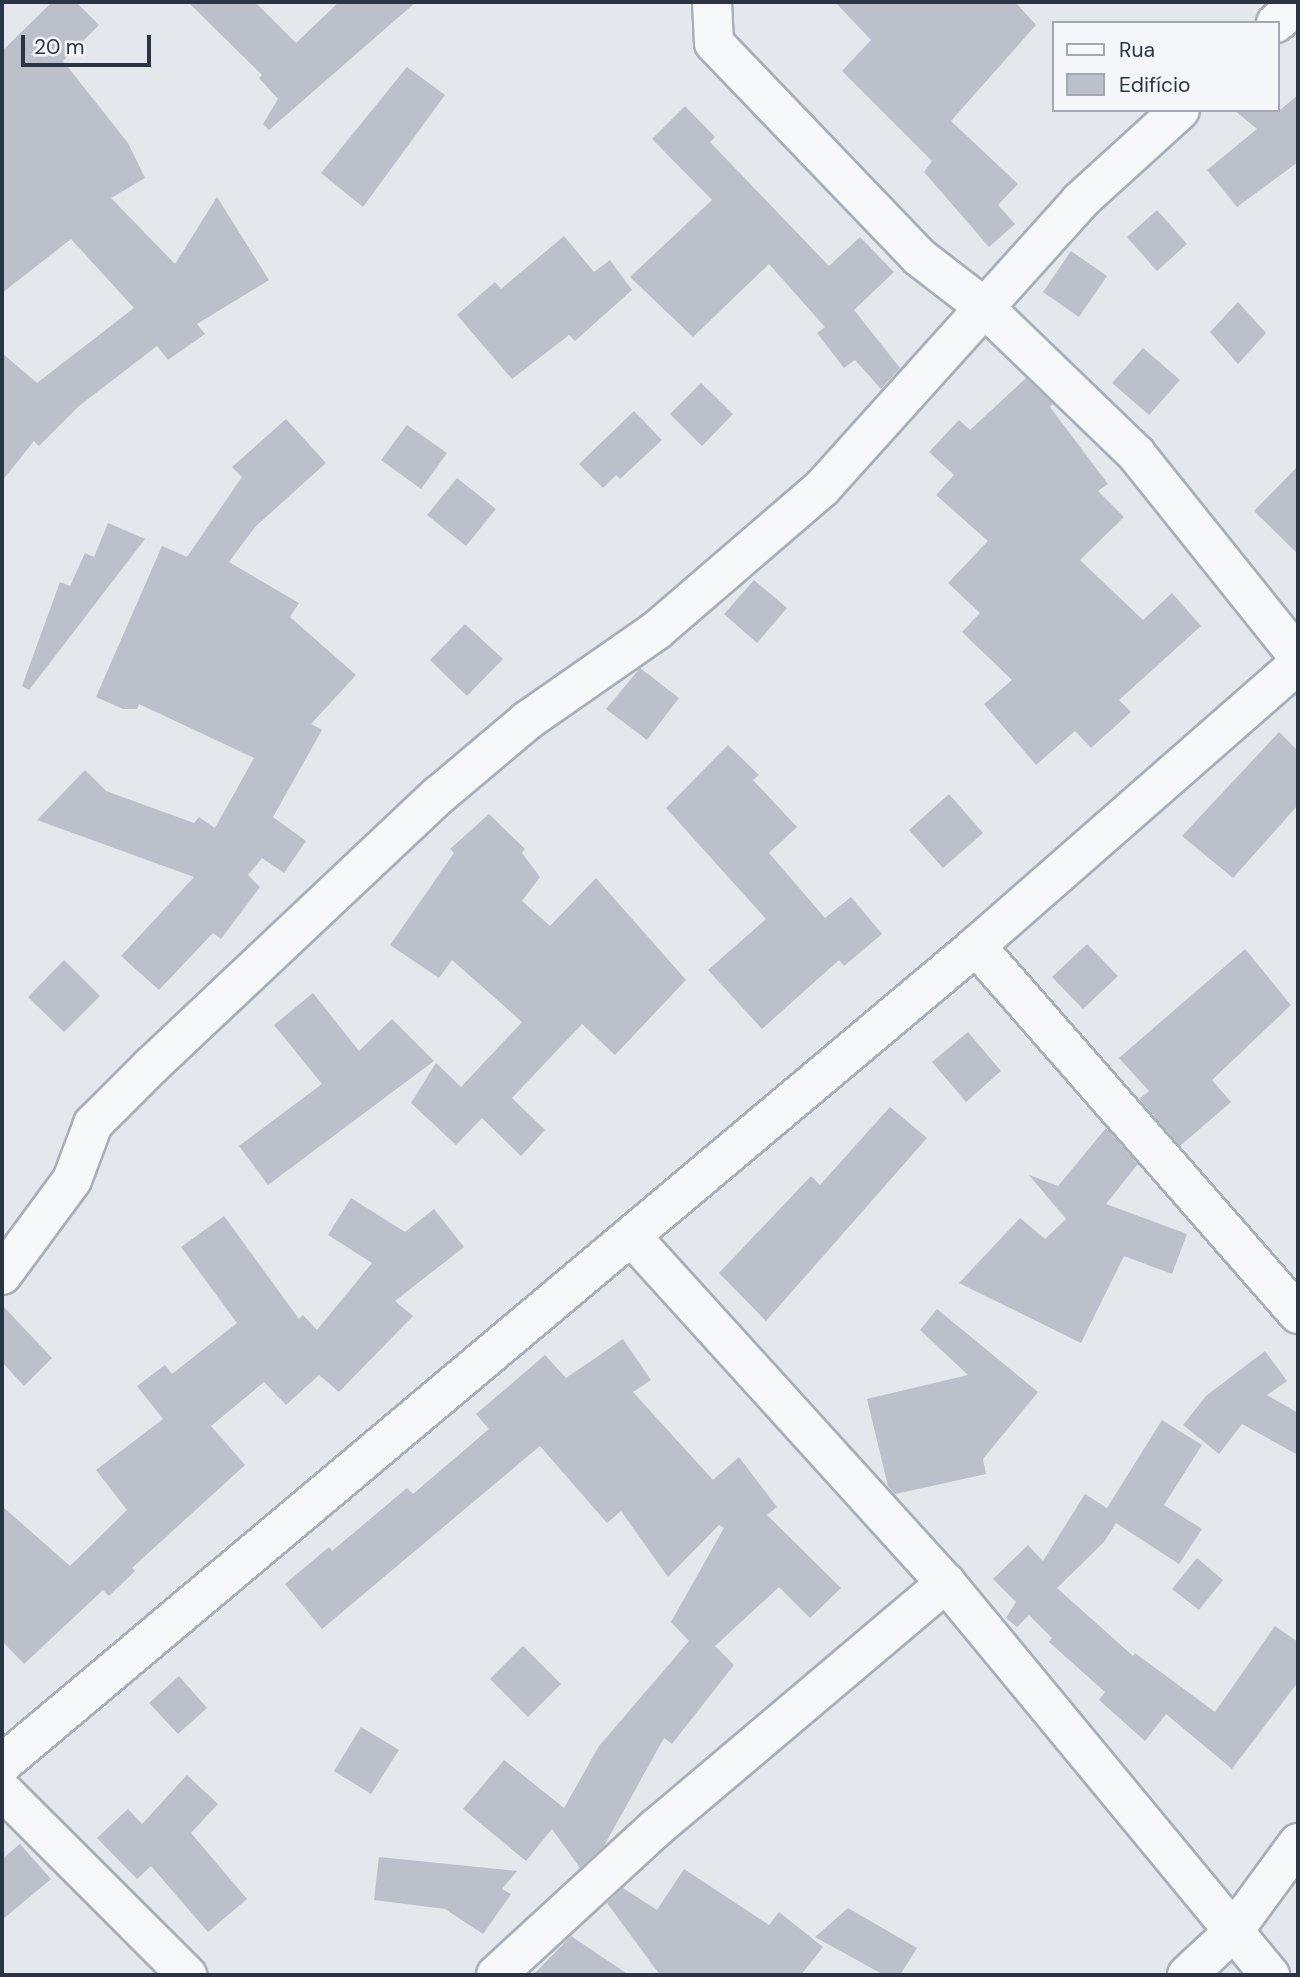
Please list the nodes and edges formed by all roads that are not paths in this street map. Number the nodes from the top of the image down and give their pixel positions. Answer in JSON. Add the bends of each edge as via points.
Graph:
{"nodes":[{"id":1,"x":712,"y":2,"type":"edge"},
{"id":2,"x":1298,"y":4,"type":"edge"},
{"id":3,"x":1278,"y":21,"type":"edge"},
{"id":4,"x":1178,"y":112,"type":"edge"},
{"id":5,"x":984,"y":307,"type":"junction"},
{"id":6,"x":1298,"y":656,"type":"edge"},
{"id":7,"x":1298,"y":664,"type":"edge"},
{"id":8,"x":976,"y":946,"type":"junction"},
{"id":9,"x":631,"y":1236,"type":"junction"},
{"id":10,"x":2,"y":1276,"type":"edge"},
{"id":11,"x":1298,"y":1314,"type":"edge"},
{"id":12,"x":946,"y":1583,"type":"junction"},
{"id":13,"x":2,"y":1764,"type":"edge"},
{"id":14,"x":2,"y":1790,"type":"edge"},
{"id":15,"x":1298,"y":1843,"type":"edge"},
{"id":16,"x":1232,"y":1933,"type":"junction"},
{"id":17,"x":187,"y":1975,"type":"edge"},
{"id":18,"x":496,"y":1975,"type":"edge"},
{"id":19,"x":1187,"y":1975,"type":"edge"},
{"id":20,"x":1270,"y":1975,"type":"edge"}],
"edges":[{"from":1,"to":5,"type":"street","via":[[714,43],[919,257]]},
{"from":2,"to":3,"type":"street"},
{"from":4,"to":5,"type":"street","via":[[1080,201]]},
{"from":5,"to":6,"type":"street","via":[[1136,454]]},
{"from":5,"to":10,"type":"street","via":[[822,488],[657,630],[528,720],[439,795],[151,1066],[93,1124],[72,1180]]},
{"from":7,"to":8,"type":"street"},
{"from":8,"to":9,"type":"street"},
{"from":8,"to":11,"type":"street"},
{"from":9,"to":12,"type":"street"},
{"from":9,"to":13,"type":"street"},
{"from":12,"to":16,"type":"street"},
{"from":12,"to":18,"type":"street","via":[[656,1828]]},
{"from":14,"to":17,"type":"street"},
{"from":15,"to":16,"type":"street"},
{"from":16,"to":19,"type":"street"},
{"from":16,"to":20,"type":"street"}]}
